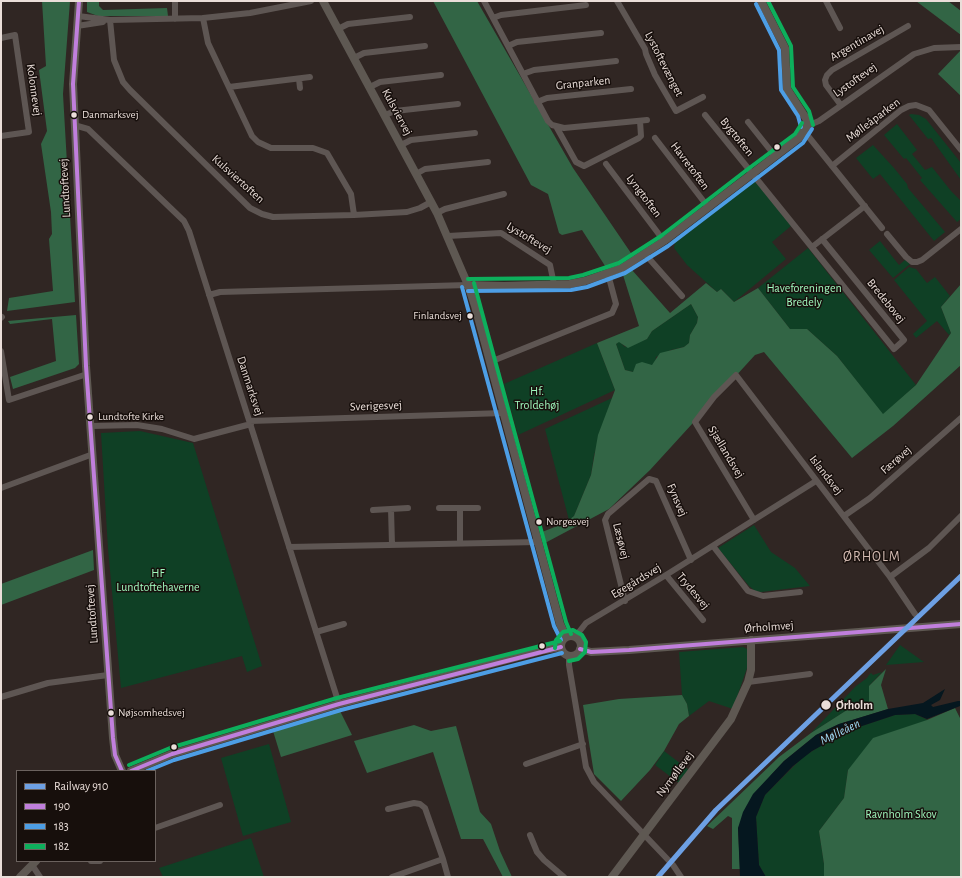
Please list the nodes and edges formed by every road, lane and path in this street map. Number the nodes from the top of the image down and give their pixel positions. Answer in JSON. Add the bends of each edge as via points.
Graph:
{"nodes":[{"id":1,"x":79,"y":1,"type":"edge"},
{"id":2,"x":175,"y":1,"type":"edge"},
{"id":3,"x":311,"y":1,"type":"edge"},
{"id":4,"x":323,"y":1,"type":"edge"},
{"id":5,"x":484,"y":1,"type":"edge"},
{"id":6,"x":617,"y":1,"type":"edge"},
{"id":7,"x":762,"y":1,"type":"edge"},
{"id":8,"x":826,"y":1,"type":"edge"},
{"id":9,"x":586,"y":5,"type":"dead end"},
{"id":10,"x":78,"y":16,"type":"junction"},
{"id":11,"x":410,"y":17,"type":"dead end"},
{"id":12,"x":203,"y":18,"type":"junction"},
{"id":13,"x":493,"y":18,"type":"junction"},
{"id":14,"x":175,"y":19,"type":"junction"},
{"id":15,"x":110,"y":20,"type":"junction"},
{"id":16,"x":77,"y":26,"type":"junction"},
{"id":17,"x":908,"y":26,"type":"dead end"},
{"id":18,"x":840,"y":28,"type":"dead end"},
{"id":19,"x":338,"y":29,"type":"junction"},
{"id":20,"x":601,"y":33,"type":"dead end"},
{"id":21,"x":1,"y":38,"type":"edge"},
{"id":22,"x":425,"y":46,"type":"dead end"},
{"id":23,"x":508,"y":46,"type":"junction"},
{"id":24,"x":961,"y":47,"type":"edge"},
{"id":25,"x":354,"y":58,"type":"junction"},
{"id":26,"x":616,"y":61,"type":"dead end"},
{"id":27,"x":522,"y":74,"type":"junction"},
{"id":28,"x":441,"y":75,"type":"dead end"},
{"id":29,"x":310,"y":77,"type":"dead end"},
{"id":30,"x":299,"y":79,"type":"junction"},
{"id":31,"x":229,"y":87,"type":"junction"},
{"id":32,"x":370,"y":87,"type":"junction"},
{"id":33,"x":300,"y":88,"type":"dead end"},
{"id":34,"x":631,"y":89,"type":"dead end"},
{"id":35,"x":703,"y":97,"type":"dead end"},
{"id":36,"x":538,"y":102,"type":"junction"},
{"id":37,"x":458,"y":104,"type":"dead end"},
{"id":38,"x":840,"y":104,"type":"junction"},
{"id":39,"x":385,"y":115,"type":"junction"},
{"id":40,"x":705,"y":115,"type":"dead end"},
{"id":41,"x":640,"y":120,"type":"junction"},
{"id":42,"x":647,"y":120,"type":"dead end"},
{"id":43,"x":748,"y":122,"type":"dead end"},
{"id":44,"x":74,"y":125,"type":"junction"},
{"id":45,"x":558,"y":128,"type":"junction"},
{"id":46,"x":806,"y":129,"type":"junction"},
{"id":47,"x":475,"y":132,"type":"dead end"},
{"id":48,"x":1,"y":136,"type":"edge"},
{"id":49,"x":655,"y":138,"type":"dead end"},
{"id":50,"x":401,"y":145,"type":"junction"},
{"id":51,"x":961,"y":150,"type":"edge"},
{"id":52,"x":775,"y":156,"type":"junction"},
{"id":53,"x":488,"y":162,"type":"dead end"},
{"id":54,"x":606,"y":164,"type":"dead end"},
{"id":55,"x":832,"y":166,"type":"junction"},
{"id":56,"x":416,"y":174,"type":"junction"},
{"id":57,"x":752,"y":174,"type":"junction"},
{"id":58,"x":504,"y":194,"type":"dead end"},
{"id":59,"x":431,"y":202,"type":"junction"},
{"id":60,"x":865,"y":206,"type":"junction"},
{"id":61,"x":708,"y":207,"type":"junction"},
{"id":62,"x":437,"y":213,"type":"junction"},
{"id":63,"x":354,"y":215,"type":"junction"},
{"id":64,"x":882,"y":228,"type":"dead end"},
{"id":65,"x":961,"y":229,"type":"edge"},
{"id":66,"x":887,"y":234,"type":"dead end"},
{"id":67,"x":448,"y":236,"type":"junction"},
{"id":68,"x":822,"y":239,"type":"junction"},
{"id":69,"x":664,"y":241,"type":"junction"},
{"id":70,"x":812,"y":247,"type":"junction"},
{"id":71,"x":645,"y":254,"type":"junction"},
{"id":72,"x":608,"y":274,"type":"junction"},
{"id":73,"x":554,"y":284,"type":"junction"},
{"id":74,"x":468,"y":285,"type":"junction"},
{"id":75,"x":209,"y":295,"type":"junction"},
{"id":76,"x":682,"y":296,"type":"dead end"},
{"id":77,"x":1,"y":351,"type":"edge"},
{"id":78,"x":490,"y":362,"type":"junction"},
{"id":79,"x":87,"y":374,"type":"junction"},
{"id":80,"x":714,"y":397,"type":"joint"},
{"id":81,"x":504,"y":413,"type":"junction"},
{"id":82,"x":961,"y":418,"type":"edge"},
{"id":83,"x":250,"y":422,"type":"junction"},
{"id":84,"x":91,"y":426,"type":"junction"},
{"id":85,"x":93,"y":454,"type":"junction"},
{"id":86,"x":816,"y":481,"type":"junction"},
{"id":87,"x":1,"y":488,"type":"edge"},
{"id":88,"x":629,"y":496,"type":"joint"},
{"id":89,"x":408,"y":508,"type":"dead end"},
{"id":90,"x":439,"y":508,"type":"dead end"},
{"id":91,"x":460,"y":508,"type":"junction"},
{"id":92,"x":478,"y":508,"type":"dead end"},
{"id":93,"x":391,"y":509,"type":"junction"},
{"id":94,"x":373,"y":510,"type":"dead end"},
{"id":95,"x":844,"y":516,"type":"junction"},
{"id":96,"x":961,"y":516,"type":"edge"},
{"id":97,"x":754,"y":520,"type":"junction"},
{"id":98,"x":538,"y":542,"type":"junction"},
{"id":99,"x":460,"y":543,"type":"junction"},
{"id":100,"x":392,"y":545,"type":"junction"},
{"id":101,"x":713,"y":546,"type":"junction"},
{"id":102,"x":289,"y":547,"type":"junction"},
{"id":103,"x":691,"y":560,"type":"junction"},
{"id":104,"x":666,"y":575,"type":"junction"},
{"id":105,"x":890,"y":577,"type":"junction"},
{"id":106,"x":800,"y":592,"type":"dead end"},
{"id":107,"x":625,"y":601,"type":"junction"},
{"id":108,"x":914,"y":614,"type":"dead end"},
{"id":109,"x":703,"y":620,"type":"dead end"},
{"id":110,"x":344,"y":624,"type":"dead end"},
{"id":111,"x":961,"y":624,"type":"edge"},
{"id":112,"x":316,"y":632,"type":"junction"},
{"id":113,"x":566,"y":637,"type":"junction"},
{"id":114,"x":575,"y":637,"type":"junction"},
{"id":115,"x":751,"y":640,"type":"junction"},
{"id":116,"x":561,"y":647,"type":"junction"},
{"id":117,"x":580,"y":650,"type":"junction"},
{"id":118,"x":569,"y":655,"type":"junction"},
{"id":119,"x":810,"y":674,"type":"dead end"},
{"id":120,"x":108,"y":675,"type":"junction"},
{"id":121,"x":748,"y":682,"type":"junction"},
{"id":122,"x":1,"y":697,"type":"edge"},
{"id":123,"x":339,"y":704,"type":"junction"},
{"id":124,"x":583,"y":744,"type":"junction"},
{"id":125,"x":526,"y":764,"type":"dead end"},
{"id":126,"x":122,"y":770,"type":"edge"},
{"id":127,"x":133,"y":770,"type":"edge"},
{"id":128,"x":220,"y":805,"type":"dead end"},
{"id":129,"x":388,"y":809,"type":"dead end"},
{"id":130,"x":156,"y":828,"type":"edge"},
{"id":131,"x":530,"y":835,"type":"dead end"},
{"id":132,"x":643,"y":835,"type":"junction"},
{"id":133,"x":443,"y":859,"type":"junction"},
{"id":134,"x":34,"y":863,"type":"edge"},
{"id":135,"x":20,"y":877,"type":"edge"},
{"id":136,"x":40,"y":877,"type":"edge"},
{"id":137,"x":392,"y":877,"type":"edge"},
{"id":138,"x":448,"y":877,"type":"edge"},
{"id":139,"x":564,"y":877,"type":"edge"},
{"id":140,"x":612,"y":877,"type":"edge"},
{"id":141,"x":681,"y":877,"type":"edge"}],
"edges":[{"from":1,"to":10,"type":"street","name":"Lundtoftevej"},
{"from":2,"to":14,"type":"street"},
{"from":3,"to":12,"type":"street","via":[[250,13]]},
{"from":4,"to":19,"type":"street","name":"Kulsviervej"},
{"from":5,"to":13,"type":"street"},
{"from":6,"to":35,"type":"street","name":"Lystoftevænget","via":[[676,111]]},
{"from":7,"to":46,"type":"street","via":[[785,48],[787,89],[804,114]]},
{"from":8,"to":18,"type":"street"},
{"from":9,"to":13,"type":"street"},
{"from":10,"to":15,"type":"street"},
{"from":10,"to":16,"type":"street","name":"Lundtoftevej"},
{"from":11,"to":19,"type":"street","via":[[348,24]]},
{"from":12,"to":14,"type":"street"},
{"from":12,"to":31,"type":"street","via":[[208,43]]},
{"from":13,"to":23,"type":"street"},
{"from":14,"to":15,"type":"street"},
{"from":15,"to":16,"type":"street"},
{"from":15,"to":63,"type":"street","name":"Kulsviertoften","via":[[111,46],[123,82],[250,208],[273,217]]},
{"from":16,"to":44,"type":"street","name":"Lundtoftevej","via":[[73,84]]},
{"from":17,"to":38,"type":"street","name":"Argentinavej","via":[[827,75],[826,85]]},
{"from":19,"to":25,"type":"street","name":"Kulsviervej"},
{"from":20,"to":23,"type":"street","via":[[517,42]]},
{"from":21,"to":48,"type":"street","name":"Kolonnevej","via":[[15,36],[29,132]]},
{"from":22,"to":25,"type":"street","via":[[364,53]]},
{"from":23,"to":27,"type":"street"},
{"from":24,"to":38,"type":"street","name":"Lystoftevej","via":[[934,48],[914,54]]},
{"from":25,"to":32,"type":"street","name":"Kulsviervej"},
{"from":26,"to":27,"type":"street","name":"Granparken","via":[[534,70]]},
{"from":27,"to":36,"type":"street"},
{"from":28,"to":32,"type":"street","via":[[380,82]]},
{"from":29,"to":30,"type":"street"},
{"from":30,"to":31,"type":"street"},
{"from":30,"to":33,"type":"street"},
{"from":31,"to":63,"type":"street","via":[[252,136],[258,142],[271,148],[313,148],[327,153],[351,194]]},
{"from":32,"to":39,"type":"street","name":"Kulsviervej"},
{"from":34,"to":36,"type":"street","name":"Granparken","via":[[547,98]]},
{"from":36,"to":45,"type":"street","via":[[548,121]]},
{"from":37,"to":39,"type":"street","via":[[395,111]]},
{"from":38,"to":46,"type":"street","name":"Lystoftevej"},
{"from":39,"to":50,"type":"street","name":"Kulsviervej"},
{"from":40,"to":57,"type":"street","name":"Bygtoften"},
{"from":41,"to":42,"type":"street"},
{"from":41,"to":45,"type":"street"},
{"from":41,"to":45,"type":"street","via":[[640,138],[584,166],[576,162]]},
{"from":43,"to":52,"type":"street"},
{"from":44,"to":75,"type":"street","name":"Danmarksvej","via":[[88,129],[184,221]]},
{"from":44,"to":79,"type":"street","name":"Lundtoftevej"},
{"from":46,"to":52,"type":"street","name":"Lystoftevej"},
{"from":46,"to":55,"type":"street"},
{"from":47,"to":50,"type":"street","via":[[410,140]]},
{"from":49,"to":61,"type":"street","name":"Havretoften"},
{"from":50,"to":56,"type":"street","name":"Kulsviervej"},
{"from":51,"to":55,"type":"street","name":"Mølleåparken","via":[[928,110],[916,105],[901,110]]},
{"from":52,"to":57,"type":"street","name":"Lystoftevej"},
{"from":53,"to":56,"type":"street","via":[[425,169]]},
{"from":54,"to":69,"type":"street","name":"Lyngtoften"},
{"from":55,"to":60,"type":"street"},
{"from":56,"to":59,"type":"street","name":"Kulsviervej"},
{"from":57,"to":61,"type":"street","name":"Lystoftevej"},
{"from":57,"to":70,"type":"street","name":"Bredebovej"},
{"from":58,"to":62,"type":"street"},
{"from":59,"to":62,"type":"street","name":"Kulsviervej"},
{"from":59,"to":63,"type":"street","name":"Kulsviertoften","via":[[407,212]]},
{"from":60,"to":64,"type":"street"},
{"from":60,"to":68,"type":"street"},
{"from":61,"to":69,"type":"street","name":"Lystoftevej"},
{"from":62,"to":67,"type":"street","name":"Kulsviervej"},
{"from":65,"to":66,"type":"street","via":[[917,262],[912,262],[906,257]]},
{"from":67,"to":73,"type":"street","name":"Lystoftevej","via":[[501,233],[550,265]]},
{"from":67,"to":74,"type":"street","name":"Kulsviervej"},
{"from":68,"to":70,"type":"street"},
{"from":68,"to":70,"type":"street","name":"Bredebovej","via":[[904,340],[894,349]]},
{"from":69,"to":71,"type":"street","name":"Lystoftevej"},
{"from":71,"to":72,"type":"street","name":"Lystoftevej"},
{"from":71,"to":76,"type":"street"},
{"from":72,"to":73,"type":"street","name":"Lystoftevej","via":[[585,281]]},
{"from":72,"to":78,"type":"street","via":[[616,304],[612,313]]},
{"from":73,"to":74,"type":"street","name":"Lystoftevej"},
{"from":74,"to":75,"type":"street","via":[[220,292]]},
{"from":74,"to":78,"type":"street","name":"Kulsviervej"},
{"from":75,"to":83,"type":"street","name":"Danmarksvej"},
{"from":77,"to":79,"type":"street","via":[[10,400]]},
{"from":78,"to":81,"type":"street","name":"Kulsviervej"},
{"from":79,"to":84,"type":"street","name":"Lundtoftevej"},
{"from":80,"to":86,"type":"street","name":"Islandsvej","via":[[736,375]]},
{"from":80,"to":97,"type":"street","name":"Sjællandsvej","via":[[695,422]]},
{"from":81,"to":83,"type":"street","name":"Sverigesvej"},
{"from":81,"to":98,"type":"street","name":"Kulsviervej"},
{"from":82,"to":95,"type":"street","name":"Færøvej","via":[[870,498]]},
{"from":83,"to":84,"type":"street","name":"Sverigesvej","via":[[209,437],[194,439],[138,425]]},
{"from":83,"to":102,"type":"street","name":"Danmarksvej"},
{"from":84,"to":85,"type":"street","name":"Lundtoftevej"},
{"from":85,"to":87,"type":"street"},
{"from":85,"to":120,"type":"street","name":"Lundtoftevej"},
{"from":86,"to":95,"type":"street","name":"Islandsvej"},
{"from":86,"to":97,"type":"street","name":"Egegårdsvej"},
{"from":88,"to":103,"type":"street","name":"Fynsvej","via":[[649,479],[656,480]]},
{"from":88,"to":107,"type":"street","name":"Læsøvej","via":[[604,520]]},
{"from":89,"to":93,"type":"street"},
{"from":90,"to":91,"type":"street"},
{"from":91,"to":92,"type":"street"},
{"from":91,"to":99,"type":"street"},
{"from":93,"to":94,"type":"street"},
{"from":93,"to":100,"type":"street"},
{"from":95,"to":105,"type":"street","name":"Islandsvej"},
{"from":96,"to":105,"type":"street","via":[[929,548]]},
{"from":97,"to":101,"type":"street","name":"Egegårdsvej"},
{"from":98,"to":99,"type":"street"},
{"from":98,"to":113,"type":"street","name":"Kulsviervej","via":[[560,624]]},
{"from":99,"to":100,"type":"street"},
{"from":100,"to":102,"type":"street"},
{"from":101,"to":103,"type":"street","name":"Egegårdsvej"},
{"from":101,"to":106,"type":"street","via":[[748,591],[763,596]]},
{"from":102,"to":112,"type":"street","name":"Danmarksvej"},
{"from":103,"to":104,"type":"street","name":"Egegårdsvej"},
{"from":104,"to":107,"type":"street","name":"Egegårdsvej"},
{"from":104,"to":109,"type":"street","name":"Trydesvej"},
{"from":105,"to":108,"type":"street","name":"Islandsvej"},
{"from":107,"to":114,"type":"street","name":"Egegårdsvej","via":[[586,623]]},
{"from":110,"to":112,"type":"street"},
{"from":111,"to":115,"type":"street","name":"Ørholmvej"},
{"from":112,"to":123,"type":"street","name":"Danmarksvej"},
{"from":113,"to":114,"type":"street"},
{"from":113,"to":116,"type":"street"},
{"from":114,"to":117,"type":"street","via":[[580,642]]},
{"from":115,"to":117,"type":"street","name":"Ørholmvej","via":[[591,652]]},
{"from":115,"to":121,"type":"street","name":"Nymøllevej","via":[[751,670]]},
{"from":116,"to":118,"type":"street"},
{"from":116,"to":123,"type":"street"},
{"from":117,"to":118,"type":"street"},
{"from":118,"to":124,"type":"street","via":[[568,665]]},
{"from":119,"to":121,"type":"street"},
{"from":120,"to":122,"type":"street","via":[[48,683]]},
{"from":120,"to":126,"type":"street","name":"Lundtoftevej","via":[[115,755]]},
{"from":121,"to":132,"type":"street","name":"Nymøllevej","via":[[737,708],[723,730]]},
{"from":123,"to":127,"type":"street","via":[[172,754]]},
{"from":124,"to":125,"type":"street"},
{"from":124,"to":132,"type":"street","via":[[586,767],[594,782]]},
{"from":128,"to":130,"type":"street"},
{"from":129,"to":133,"type":"street","via":[[414,803],[425,808]]},
{"from":131,"to":139,"type":"street","via":[[537,852]]},
{"from":132,"to":140,"type":"street","name":"Nymøllevej"},
{"from":132,"to":141,"type":"street","via":[[673,865]]},
{"from":133,"to":137,"type":"street"},
{"from":133,"to":138,"type":"street"},
{"from":134,"to":135,"type":"street"},
{"from":134,"to":136,"type":"street"}]}
